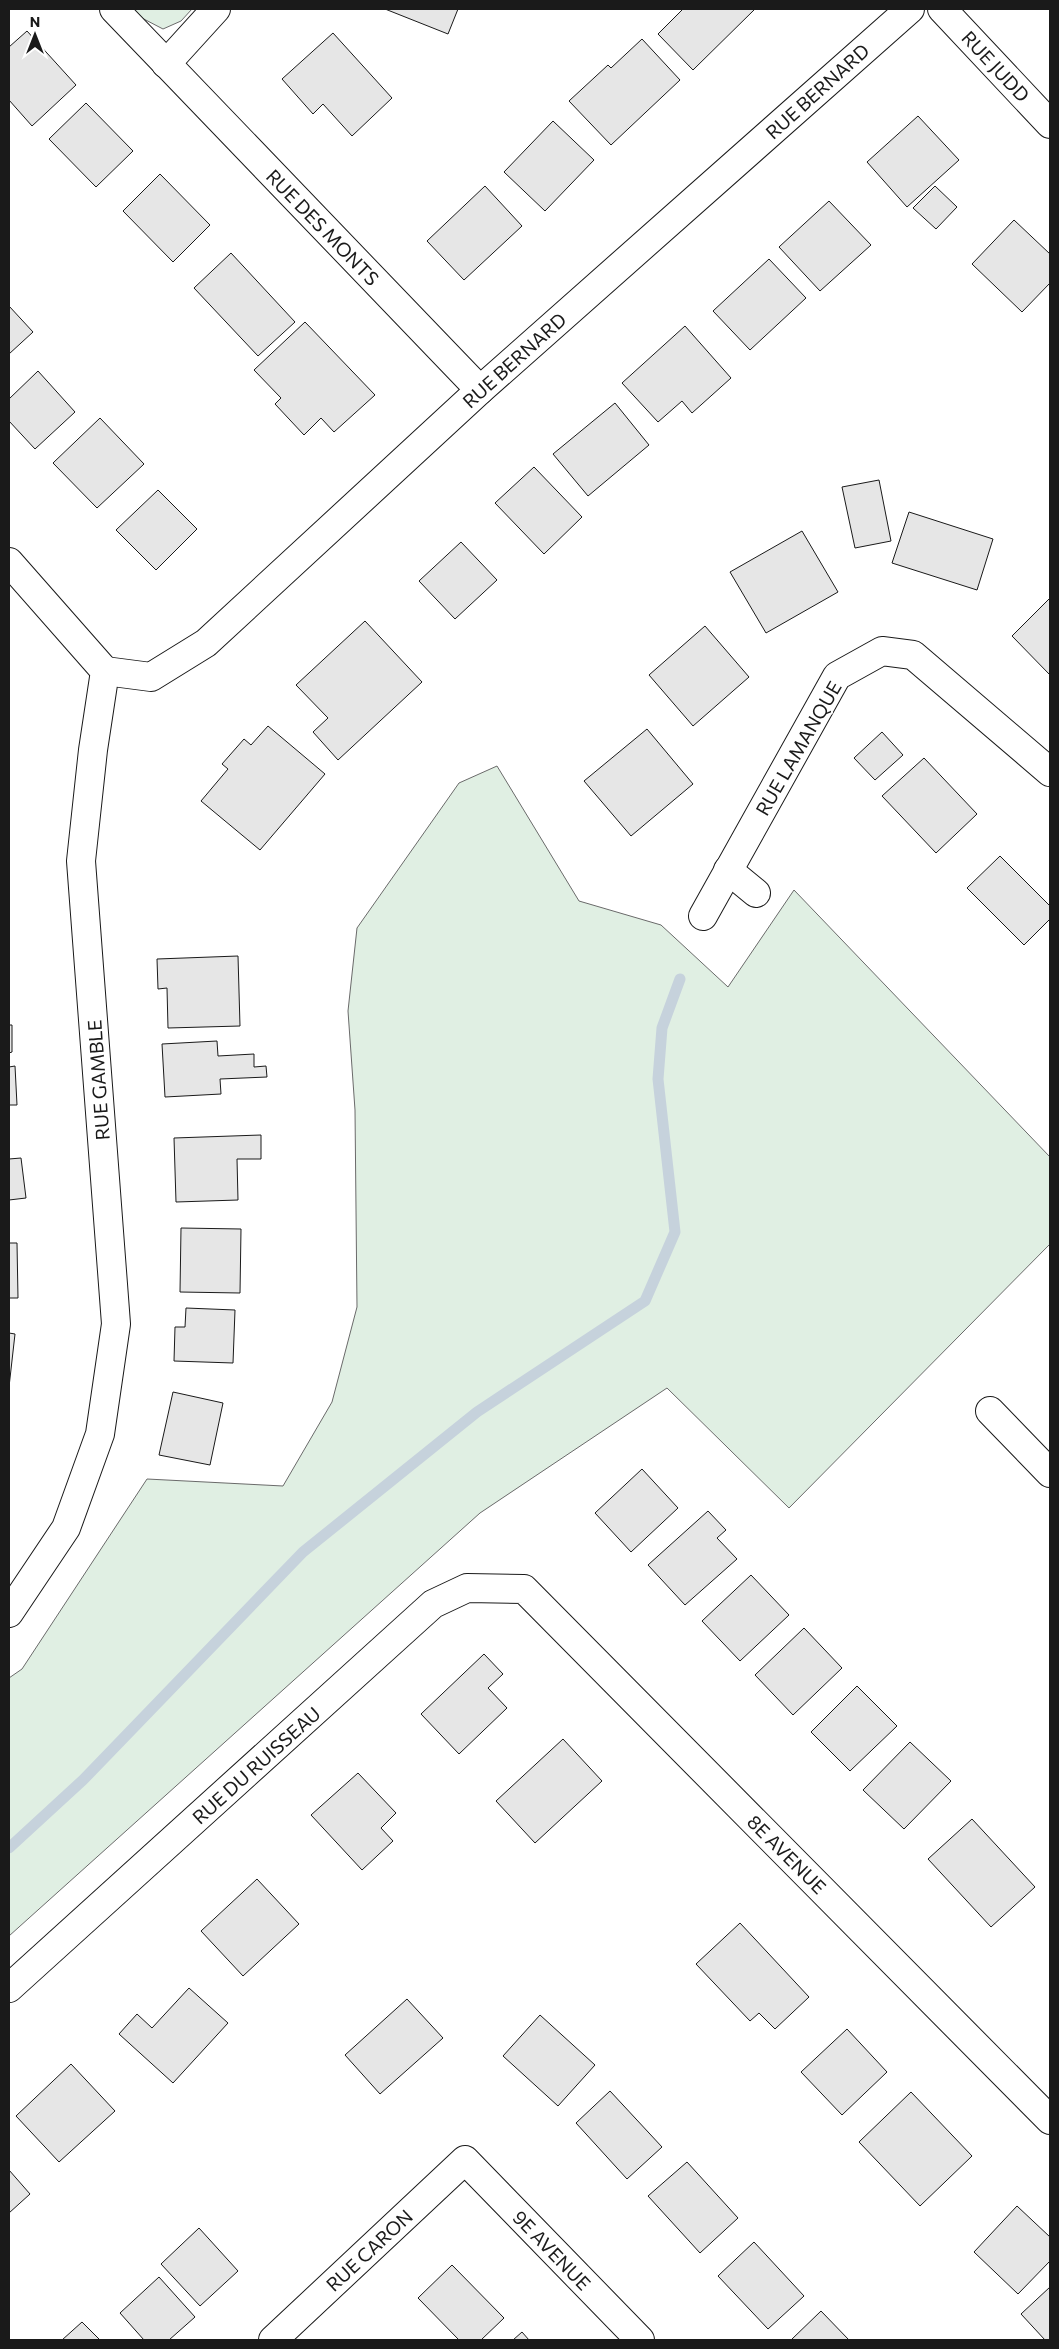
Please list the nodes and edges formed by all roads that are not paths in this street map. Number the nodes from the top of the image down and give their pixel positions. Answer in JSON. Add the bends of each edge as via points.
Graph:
{"nodes":[{"id":1,"x":114,"y":9,"type":"edge"},
{"id":2,"x":216,"y":9,"type":"edge"},
{"id":3,"x":910,"y":9,"type":"edge"},
{"id":4,"x":942,"y":9,"type":"edge"},
{"id":5,"x":166,"y":64,"type":"junction"},
{"id":6,"x":1050,"y":124,"type":"edge"},
{"id":7,"x":480,"y":390,"type":"junction"},
{"id":8,"x":9,"y":562,"type":"edge"},
{"id":9,"x":105,"y":671,"type":"junction"},
{"id":10,"x":1050,"y":772,"type":"edge"},
{"id":11,"x":728,"y":870,"type":"junction"},
{"id":12,"x":756,"y":892,"type":"dead end"},
{"id":13,"x":703,"y":916,"type":"dead end"},
{"id":14,"x":990,"y":1411,"type":"dead end"},
{"id":15,"x":1050,"y":1473,"type":"edge"},
{"id":16,"x":524,"y":1589,"type":"joint"},
{"id":17,"x":9,"y":1612,"type":"edge"},
{"id":18,"x":9,"y":1988,"type":"edge"},
{"id":19,"x":1050,"y":2120,"type":"edge"},
{"id":20,"x":465,"y":2160,"type":"joint"},
{"id":21,"x":273,"y":2340,"type":"edge"},
{"id":22,"x":640,"y":2340,"type":"edge"}],
"edges":[{"from":1,"to":5,"type":"street","name":"RUE DES MONTS"},
{"from":2,"to":5,"type":"street"},
{"from":3,"to":7,"type":"street","name":"RUE BERNARD"},
{"from":4,"to":6,"type":"street","name":"RUE JUDD"},
{"from":5,"to":7,"type":"street","name":"RUE DES MONTS"},
{"from":7,"to":9,"type":"street","name":"RUE BERNARD","via":[[206,643],[151,677]]},
{"from":8,"to":9,"type":"street"},
{"from":9,"to":17,"type":"street","name":"RUE GAMBLE","via":[[92,750],[81,861],[116,1324],[100,1434],[69,1520]]},
{"from":10,"to":11,"type":"street","name":"RUE LAMANQUE","via":[[913,654],[882,651],[837,676]]},
{"from":11,"to":12,"type":"street"},
{"from":11,"to":13,"type":"street","name":"RUE LAMANQUE"},
{"from":14,"to":15,"type":"street"},
{"from":16,"to":18,"type":"street","name":"RUE DU RUISSEAU","via":[[467,1588],[433,1604]]},
{"from":16,"to":19,"type":"street","name":"8E AVENUE"},
{"from":20,"to":21,"type":"street","name":"RUE CARON"},
{"from":20,"to":22,"type":"street","name":"9E AVENUE"}]}
